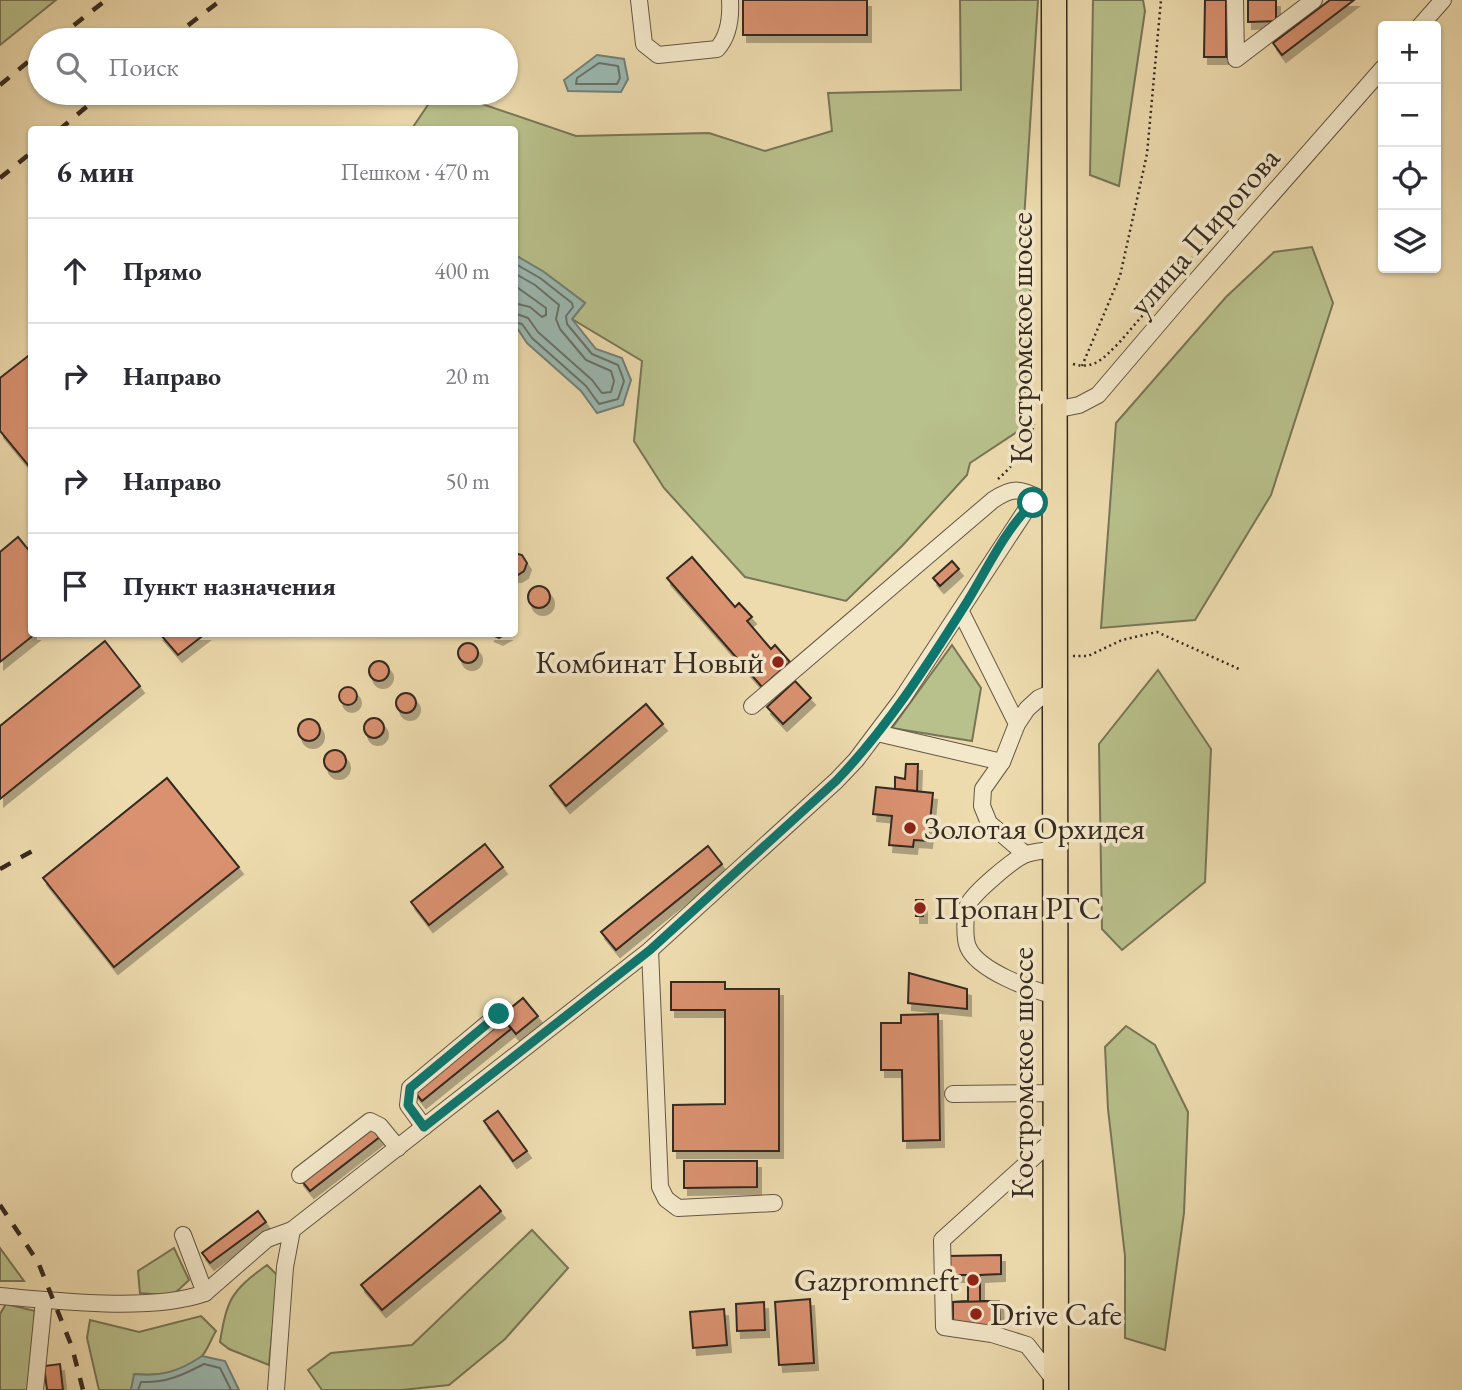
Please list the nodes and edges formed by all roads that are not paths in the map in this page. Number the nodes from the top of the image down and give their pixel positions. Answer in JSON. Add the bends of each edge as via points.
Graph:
{"nodes":[{"id":1,"x":639,"y":0,"type":"edge"},
{"id":2,"x":730,"y":0,"type":"edge"},
{"id":3,"x":1054,"y":0,"type":"edge"},
{"id":4,"x":1235,"y":0,"type":"edge"},
{"id":5,"x":1314,"y":0,"type":"edge"},
{"id":6,"x":1443,"y":0,"type":"edge"},
{"id":7,"x":1424,"y":21,"type":"edge"},
{"id":8,"x":1378,"y":74,"type":"edge"},
{"id":9,"x":1044,"y":415,"type":"junction"},
{"id":10,"x":1048,"y":497,"type":"junction"},
{"id":11,"x":961,"y":612,"type":"junction"},
{"id":12,"x":1056,"y":691,"type":"junction"},
{"id":13,"x":752,"y":706,"type":"dead end"},
{"id":14,"x":1017,"y":724,"type":"junction"},
{"id":15,"x":877,"y":733,"type":"junction"},
{"id":16,"x":1002,"y":762,"type":"junction"},
{"id":17,"x":1056,"y":849,"type":"junction"},
{"id":18,"x":1025,"y":854,"type":"junction"},
{"id":19,"x":650,"y":950,"type":"junction"},
{"id":20,"x":1055,"y":996,"type":"junction"},
{"id":21,"x":499,"y":1014,"type":"dead end"},
{"id":22,"x":1055,"y":1093,"type":"junction"},
{"id":23,"x":953,"y":1094,"type":"dead end"},
{"id":24,"x":424,"y":1127,"type":"junction"},
{"id":25,"x":1055,"y":1138,"type":"junction"},
{"id":26,"x":398,"y":1148,"type":"junction"},
{"id":27,"x":300,"y":1175,"type":"dead end"},
{"id":28,"x":774,"y":1203,"type":"dead end"},
{"id":29,"x":292,"y":1230,"type":"junction"},
{"id":30,"x":183,"y":1236,"type":"dead end"},
{"id":31,"x":205,"y":1293,"type":"junction"},
{"id":32,"x":0,"y":1296,"type":"edge"},
{"id":33,"x":44,"y":1300,"type":"junction"},
{"id":34,"x":1056,"y":1386,"type":"edge"},
{"id":35,"x":35,"y":1390,"type":"edge"},
{"id":36,"x":276,"y":1390,"type":"edge"}],
"edges":[{"from":1,"to":2,"type":"street","via":[[643,44],[658,55],[717,49],[728,29]]},
{"from":3,"to":9,"type":"highway","name":"Костромское шоссе"},
{"from":4,"to":5,"type":"street","via":[[1236,59]]},
{"from":6,"to":7,"type":"street"},
{"from":8,"to":9,"type":"street","name":"улица Пирогова","via":[[1098,395]]},
{"from":9,"to":10,"type":"highway","name":"Костромское шоссе"},
{"from":10,"to":11,"type":"street","via":[[1033,503],[1018,519]]},
{"from":10,"to":12,"type":"highway","name":"Костромское шоссе"},
{"from":10,"to":13,"type":"street","via":[[1021,489],[1004,492]]},
{"from":11,"to":14,"type":"street"},
{"from":11,"to":15,"type":"street"},
{"from":12,"to":14,"type":"street","via":[[1039,698]]},
{"from":12,"to":17,"type":"highway","name":"Костромское шоссе"},
{"from":14,"to":16,"type":"street"},
{"from":15,"to":16,"type":"street"},
{"from":15,"to":19,"type":"street","via":[[811,805]]},
{"from":16,"to":18,"type":"street","via":[[983,789],[982,806],[989,823]]},
{"from":17,"to":18,"type":"street"},
{"from":17,"to":20,"type":"highway","name":"Костромское шоссе"},
{"from":18,"to":20,"type":"street","via":[[968,904],[967,946],[988,967],[1027,988]]},
{"from":19,"to":24,"type":"street"},
{"from":19,"to":28,"type":"street","via":[[660,1187],[678,1208]]},
{"from":20,"to":22,"type":"highway","name":"Костромское шоссе"},
{"from":21,"to":24,"type":"street","via":[[410,1088],[408,1105]]},
{"from":22,"to":23,"type":"street"},
{"from":22,"to":25,"type":"highway","name":"Костромское шоссе"},
{"from":24,"to":26,"type":"street"},
{"from":25,"to":34,"type":"highway","name":"Костромское шоссе"},
{"from":25,"to":34,"type":"street","via":[[942,1240],[944,1327],[1027,1345]]},
{"from":26,"to":27,"type":"street","via":[[370,1121]]},
{"from":26,"to":29,"type":"street"},
{"from":29,"to":31,"type":"street","via":[[267,1239]]},
{"from":29,"to":36,"type":"street"},
{"from":30,"to":31,"type":"street"},
{"from":31,"to":33,"type":"street","via":[[147,1303]]},
{"from":32,"to":33,"type":"street"},
{"from":33,"to":35,"type":"street"}]}
